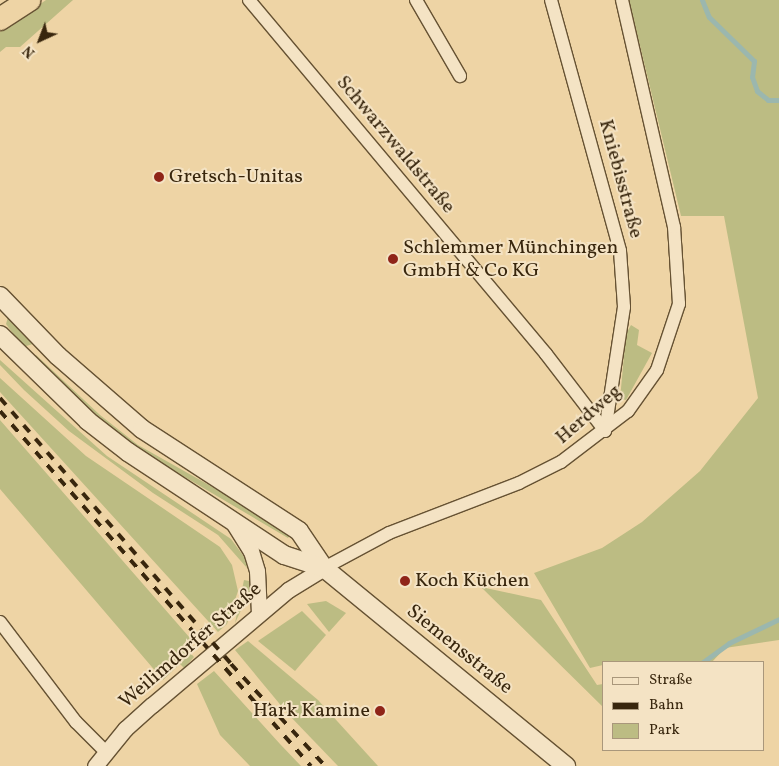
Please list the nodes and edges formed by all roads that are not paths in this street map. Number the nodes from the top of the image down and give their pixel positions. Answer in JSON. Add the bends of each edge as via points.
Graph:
{"nodes":[{"id":1,"x":29,"y":0,"type":"edge"},
{"id":2,"x":249,"y":0,"type":"edge"},
{"id":3,"x":416,"y":0,"type":"edge"},
{"id":4,"x":551,"y":0,"type":"edge"},
{"id":5,"x":622,"y":0,"type":"edge"},
{"id":6,"x":0,"y":19,"type":"edge"},
{"id":7,"x":460,"y":76,"type":"dead end"},
{"id":8,"x":0,"y":296,"type":"edge"},
{"id":9,"x":0,"y":336,"type":"edge"},
{"id":10,"x":58,"y":356,"type":"junction"},
{"id":11,"x":23,"y":360,"type":"junction"},
{"id":12,"x":605,"y":431,"type":"junction"},
{"id":13,"x":232,"y":520,"type":"junction"},
{"id":14,"x":324,"y":568,"type":"junction"},
{"id":15,"x":259,"y":613,"type":"junction"},
{"id":16,"x":0,"y":622,"type":"edge"},
{"id":17,"x":105,"y":751,"type":"junction"},
{"id":18,"x":95,"y":766,"type":"edge"},
{"id":19,"x":566,"y":766,"type":"edge"}],
"edges":[{"from":1,"to":6,"type":"highway"},
{"from":2,"to":12,"type":"street","name":"Schwarzwaldstraße","via":[[546,354]]},
{"from":3,"to":7,"type":"street"},
{"from":4,"to":12,"type":"street","name":"Kniebisstraße","via":[[620,251],[624,307]]},
{"from":5,"to":12,"type":"street","name":"Herdweg","via":[[674,227],[679,304],[657,370],[628,411]]},
{"from":8,"to":10,"type":"main road"},
{"from":9,"to":11,"type":"main road"},
{"from":10,"to":11,"type":"main road","via":[[36,351],[29,352]]},
{"from":10,"to":14,"type":"main road","via":[[166,446],[299,531]]},
{"from":11,"to":13,"type":"main road","via":[[115,442]]},
{"from":12,"to":14,"type":"street","name":"Herdweg","via":[[562,462],[389,533]]},
{"from":13,"to":14,"type":"main road","via":[[284,555]]},
{"from":13,"to":15,"type":"street","via":[[251,551],[257,571]]},
{"from":14,"to":15,"type":"street","name":"Weilimdorfer Straße"},
{"from":14,"to":19,"type":"main road","name":"Siemensstraße"},
{"from":15,"to":17,"type":"street","name":"Weilimdorfer Straße","via":[[125,729]]},
{"from":16,"to":17,"type":"street","via":[[76,722]]},
{"from":17,"to":18,"type":"street","name":"Weilimdorfer Straße"}]}
